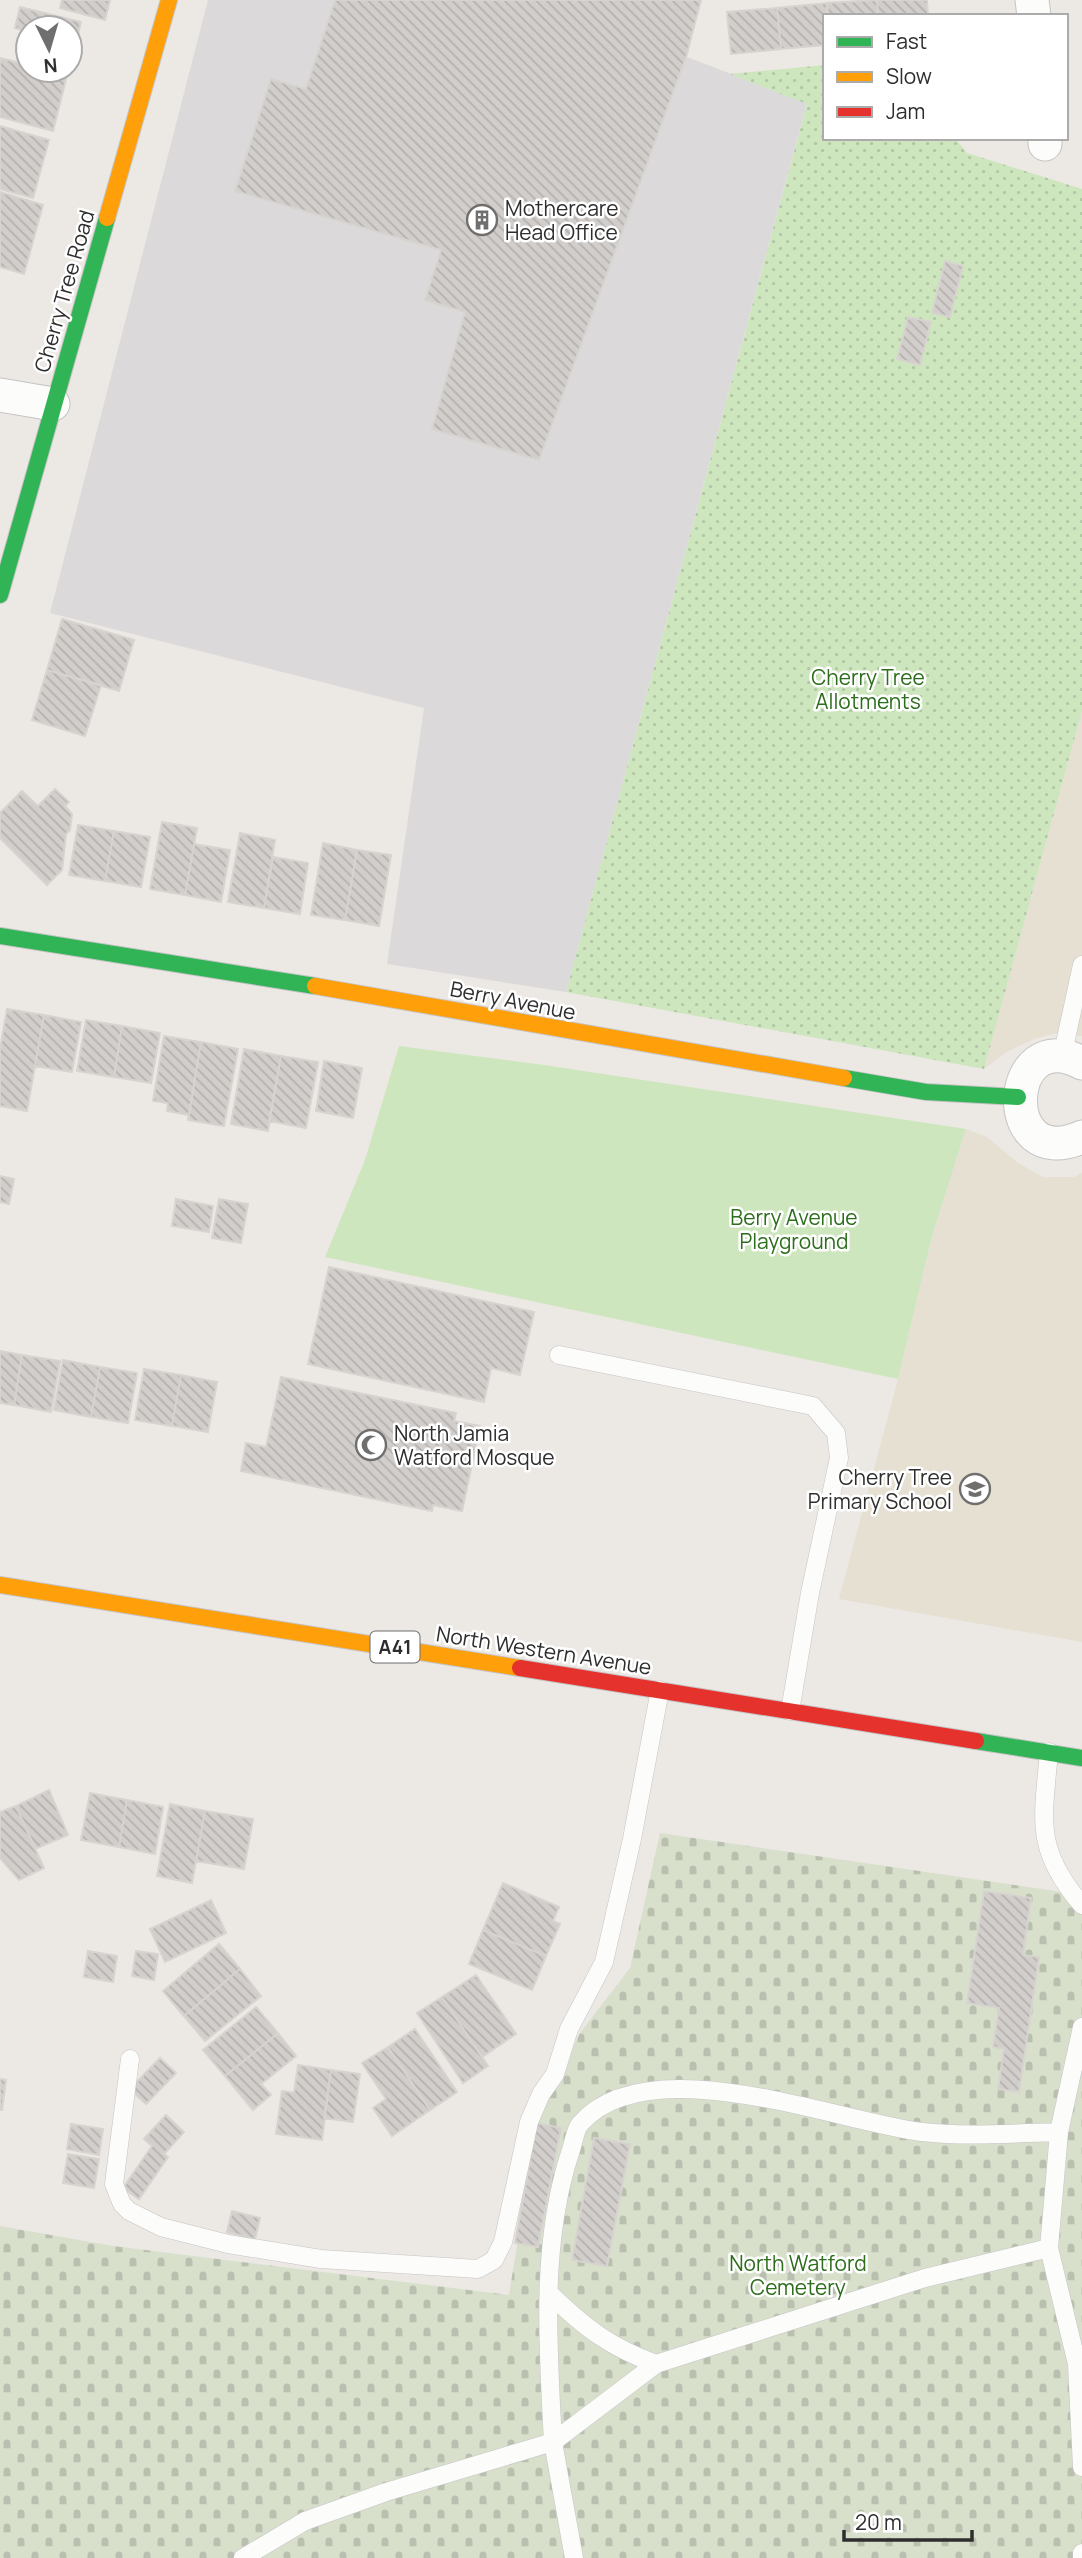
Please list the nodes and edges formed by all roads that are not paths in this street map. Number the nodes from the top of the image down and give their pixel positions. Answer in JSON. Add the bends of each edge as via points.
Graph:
{"nodes":[{"id":1,"x":169,"y":0,"type":"edge"},
{"id":2,"x":0,"y":395,"type":"edge"},
{"id":3,"x":53,"y":404,"type":"junction"},
{"id":4,"x":0,"y":595,"type":"edge"},
{"id":5,"x":0,"y":936,"type":"edge"},
{"id":6,"x":1082,"y":965,"type":"edge"},
{"id":7,"x":1072,"y":1060,"type":"edge"},
{"id":8,"x":1018,"y":1097,"type":"junction"},
{"id":9,"x":1082,"y":1137,"type":"edge"},
{"id":10,"x":559,"y":1355,"type":"dead end"},
{"id":11,"x":0,"y":1585,"type":"edge"},
{"id":12,"x":660,"y":1690,"type":"junction"},
{"id":13,"x":790,"y":1711,"type":"junction"},
{"id":14,"x":1049,"y":1752,"type":"junction"},
{"id":15,"x":1082,"y":1758,"type":"edge"},
{"id":16,"x":1082,"y":1905,"type":"edge"},
{"id":17,"x":1082,"y":2027,"type":"edge"},
{"id":18,"x":130,"y":2059,"type":"dead end"},
{"id":19,"x":1059,"y":2132,"type":"junction"},
{"id":20,"x":1049,"y":2248,"type":"junction"},
{"id":21,"x":550,"y":2294,"type":"junction"},
{"id":22,"x":656,"y":2364,"type":"junction"},
{"id":23,"x":553,"y":2442,"type":"junction"},
{"id":24,"x":1082,"y":2467,"type":"edge"},
{"id":25,"x":243,"y":2558,"type":"edge"},
{"id":26,"x":574,"y":2558,"type":"edge"}],
"edges":[{"from":1,"to":3,"type":"main road","name":"Cherry Tree Road"},
{"from":2,"to":3,"type":"street"},
{"from":3,"to":4,"type":"main road","name":"Cherry Tree Road"},
{"from":5,"to":8,"type":"main road","name":"Berry Avenue","via":[[401,1000],[926,1092]]},
{"from":6,"to":7,"type":"lane"},
{"from":7,"to":8,"type":"street","via":[[1037,1064],[1020,1085]]},
{"from":8,"to":9,"type":"street","via":[[1019,1111],[1034,1133],[1059,1143]]},
{"from":10,"to":13,"type":"lane","via":[[813,1406],[836,1433],[839,1458]]},
{"from":11,"to":12,"type":"main road","name":"North Western Avenue","number":"A41"},
{"from":12,"to":13,"type":"main road","name":"North Western Avenue","number":"A41"},
{"from":12,"to":18,"type":"lane","via":[[604,1962],[529,2122],[503,2242],[494,2260],[478,2269],[454,2269],[321,2259],[161,2227],[129,2211],[114,2184]]},
{"from":13,"to":14,"type":"main road","name":"North Western Avenue","number":"A41"},
{"from":14,"to":15,"type":"main road","name":"North Western Avenue","number":"A41"},
{"from":14,"to":16,"type":"lane","via":[[1042,1832],[1062,1882]]},
{"from":17,"to":19,"type":"lane"},
{"from":19,"to":20,"type":"lane"},
{"from":19,"to":21,"type":"lane","via":[[920,2132],[741,2093],[650,2089],[608,2102],[579,2125],[565,2168],[551,2255]]},
{"from":20,"to":22,"type":"lane","via":[[925,2278]]},
{"from":20,"to":24,"type":"lane","via":[[1077,2364]]},
{"from":21,"to":22,"type":"lane","via":[[585,2328],[621,2351]]},
{"from":21,"to":23,"type":"lane"},
{"from":22,"to":23,"type":"lane"},
{"from":23,"to":25,"type":"lane","via":[[305,2521]]},
{"from":23,"to":26,"type":"lane"}]}
